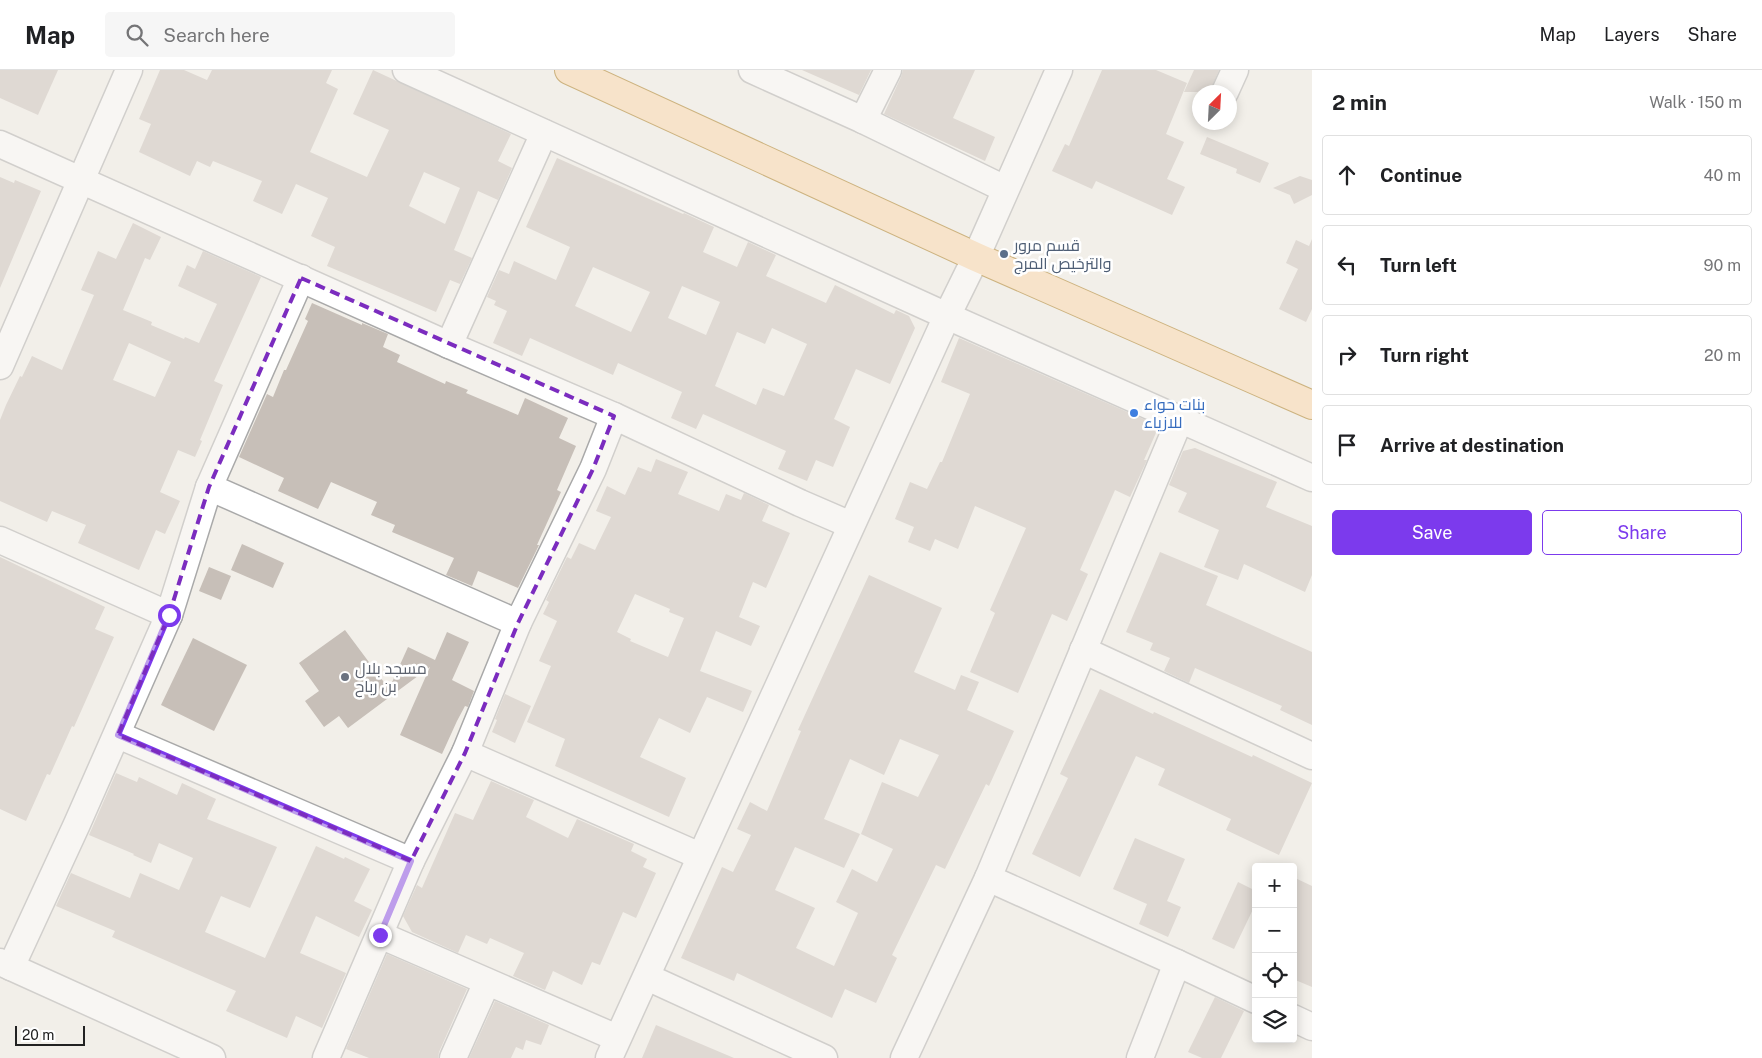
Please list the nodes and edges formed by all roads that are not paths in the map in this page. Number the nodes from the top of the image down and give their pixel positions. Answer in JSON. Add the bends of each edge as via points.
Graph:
{"nodes":[{"id":1,"x":129,"y":70,"type":"edge"},
{"id":2,"x":406,"y":70,"type":"edge"},
{"id":3,"x":569,"y":70,"type":"edge"},
{"id":4,"x":752,"y":70,"type":"edge"},
{"id":5,"x":888,"y":70,"type":"edge"},
{"id":6,"x":1059,"y":70,"type":"edge"},
{"id":7,"x":1235,"y":70,"type":"edge"},
{"id":8,"x":1228,"y":85,"type":"edge"},
{"id":9,"x":863,"y":120,"type":"junction"},
{"id":10,"x":544,"y":133,"type":"junction"},
{"id":11,"x":0,"y":144,"type":"edge"},
{"id":12,"x":81,"y":181,"type":"junction"},
{"id":13,"x":1005,"y":189,"type":"junction"},
{"id":14,"x":976,"y":257,"type":"junction"},
{"id":15,"x":301,"y":278,"type":"junction"},
{"id":16,"x":947,"y":316,"type":"junction"},
{"id":17,"x":449,"y":345,"type":"junction"},
{"id":18,"x":0,"y":366,"type":"edge"},
{"id":19,"x":1312,"y":405,"type":"edge"},
{"id":20,"x":614,"y":416,"type":"junction"},
{"id":21,"x":1180,"y":419,"type":"junction"},
{"id":22,"x":1312,"y":478,"type":"edge"},
{"id":23,"x":208,"y":487,"type":"junction"},
{"id":24,"x":851,"y":525,"type":"junction"},
{"id":25,"x":0,"y":540,"type":"edge"},
{"id":26,"x":169,"y":615,"type":"junction"},
{"id":27,"x":518,"y":623,"type":"junction"},
{"id":28,"x":1083,"y":650,"type":"junction"},
{"id":29,"x":118,"y":735,"type":"junction"},
{"id":30,"x":465,"y":753,"type":"junction"},
{"id":31,"x":1312,"y":756,"type":"edge"},
{"id":32,"x":700,"y":856,"type":"junction"},
{"id":33,"x":411,"y":861,"type":"junction"},
{"id":34,"x":988,"y":878,"type":"junction"},
{"id":35,"x":380,"y":935,"type":"junction"},
{"id":36,"x":1177,"y":962,"type":"junction"},
{"id":37,"x":6,"y":965,"type":"edge"},
{"id":38,"x":647,"y":977,"type":"junction"},
{"id":39,"x":487,"y":982,"type":"junction"},
{"id":40,"x":1252,"y":998,"type":"edge"},
{"id":41,"x":1297,"y":1020,"type":"edge"},
{"id":42,"x":1312,"y":1027,"type":"edge"},
{"id":43,"x":613,"y":1048,"type":"edge"},
{"id":44,"x":212,"y":1058,"type":"edge"},
{"id":45,"x":326,"y":1058,"type":"edge"},
{"id":46,"x":453,"y":1058,"type":"edge"},
{"id":47,"x":824,"y":1058,"type":"edge"},
{"id":48,"x":904,"y":1058,"type":"edge"},
{"id":49,"x":1140,"y":1058,"type":"edge"}],
"edges":[{"from":1,"to":12,"type":"street"},
{"from":2,"to":10,"type":"street"},
{"from":3,"to":14,"type":"main road"},
{"from":4,"to":9,"type":"street"},
{"from":5,"to":9,"type":"street"},
{"from":6,"to":13,"type":"street"},
{"from":7,"to":8,"type":"street"},
{"from":9,"to":13,"type":"street"},
{"from":10,"to":16,"type":"street"},
{"from":10,"to":17,"type":"street"},
{"from":11,"to":12,"type":"street"},
{"from":12,"to":15,"type":"street"},
{"from":12,"to":18,"type":"street"},
{"from":13,"to":14,"type":"street"},
{"from":14,"to":16,"type":"street"},
{"from":14,"to":19,"type":"main road"},
{"from":15,"to":17,"type":"street"},
{"from":15,"to":23,"type":"street"},
{"from":16,"to":21,"type":"street"},
{"from":16,"to":24,"type":"street"},
{"from":17,"to":20,"type":"street"},
{"from":20,"to":24,"type":"street"},
{"from":20,"to":27,"type":"street","via":[[593,469]]},
{"from":21,"to":22,"type":"street"},
{"from":21,"to":28,"type":"street"},
{"from":23,"to":26,"type":"street"},
{"from":23,"to":27,"type":"street"},
{"from":24,"to":32,"type":"street"},
{"from":25,"to":26,"type":"street"},
{"from":26,"to":29,"type":"street"},
{"from":27,"to":30,"type":"street"},
{"from":28,"to":31,"type":"street"},
{"from":28,"to":34,"type":"street"},
{"from":29,"to":33,"type":"street"},
{"from":29,"to":37,"type":"street"},
{"from":30,"to":32,"type":"street"},
{"from":30,"to":33,"type":"street"},
{"from":32,"to":38,"type":"street"},
{"from":33,"to":35,"type":"street"},
{"from":34,"to":36,"type":"street"},
{"from":34,"to":48,"type":"street"},
{"from":35,"to":39,"type":"street"},
{"from":35,"to":45,"type":"street"},
{"from":36,"to":40,"type":"street"},
{"from":36,"to":49,"type":"street"},
{"from":37,"to":44,"type":"street"},
{"from":38,"to":43,"type":"street"},
{"from":38,"to":47,"type":"street"},
{"from":39,"to":43,"type":"street"},
{"from":39,"to":46,"type":"street"},
{"from":41,"to":42,"type":"street"}]}
